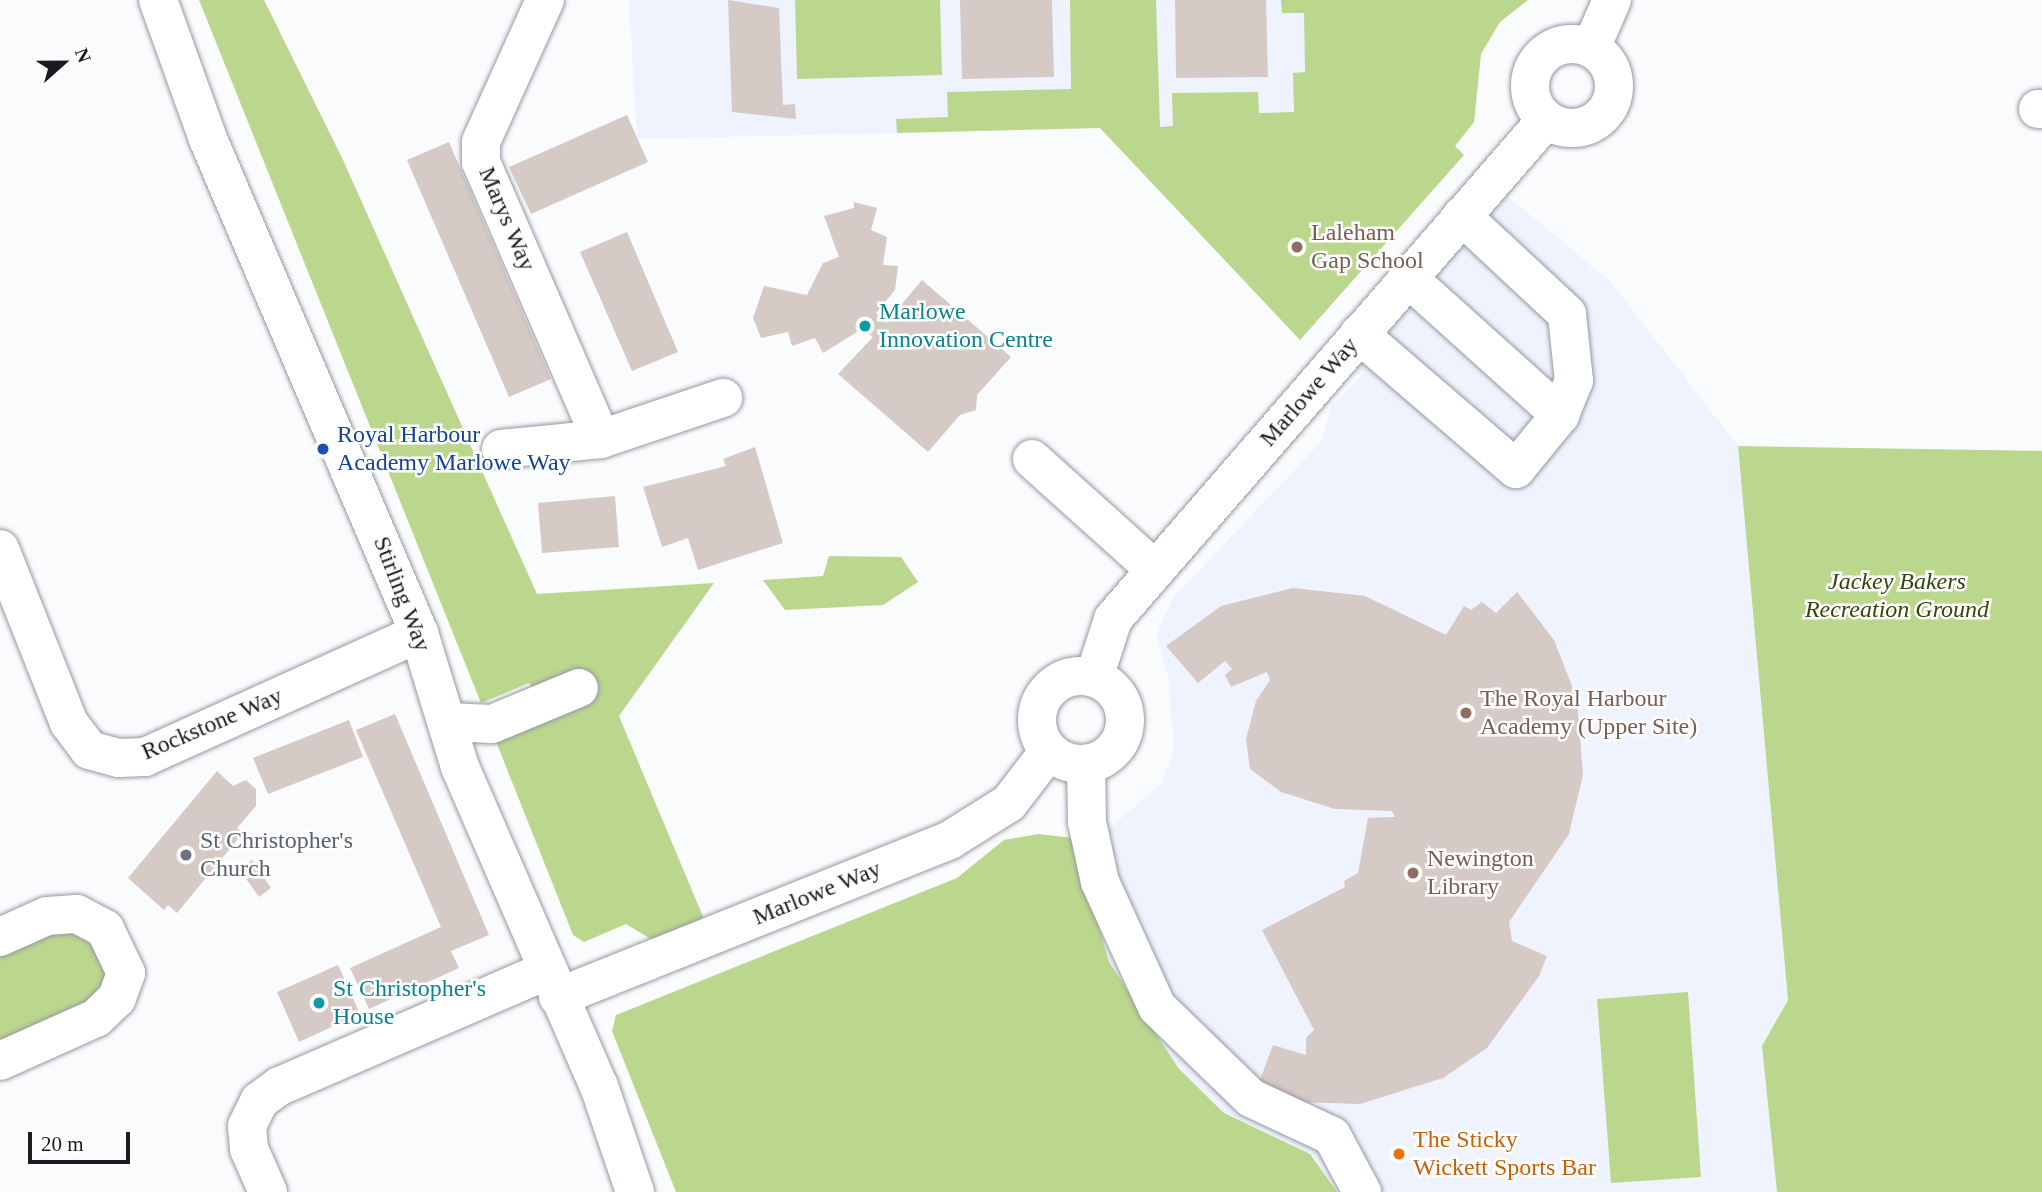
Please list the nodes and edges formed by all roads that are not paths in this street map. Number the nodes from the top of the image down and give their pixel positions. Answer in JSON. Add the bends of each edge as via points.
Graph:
{"nodes":[{"id":1,"x":158,"y":0,"type":"edge"},
{"id":2,"x":545,"y":0,"type":"edge"},
{"id":3,"x":1612,"y":0,"type":"edge"},
{"id":4,"x":1591,"y":48,"type":"junction"},
{"id":5,"x":1546,"y":120,"type":"junction"},
{"id":6,"x":1462,"y":216,"type":"junction"},
{"id":7,"x":1408,"y":278,"type":"junction"},
{"id":8,"x":1359,"y":334,"type":"junction"},
{"id":9,"x":723,"y":398,"type":"dead end"},
{"id":10,"x":1560,"y":415,"type":"junction"},
{"id":11,"x":601,"y":439,"type":"junction"},
{"id":12,"x":502,"y":449,"type":"dead end"},
{"id":13,"x":1032,"y":459,"type":"dead end"},
{"id":14,"x":0,"y":549,"type":"edge"},
{"id":15,"x":1154,"y":569,"type":"junction"},
{"id":16,"x":419,"y":633,"type":"junction"},
{"id":17,"x":1094,"y":678,"type":"junction"},
{"id":18,"x":579,"y":688,"type":"dead end"},
{"id":19,"x":447,"y":722,"type":"junction"},
{"id":20,"x":1049,"y":751,"type":"junction"},
{"id":21,"x":1086,"y":764,"type":"junction"},
{"id":22,"x":0,"y":937,"type":"edge"},
{"id":23,"x":553,"y":984,"type":"junction"},
{"id":24,"x":0,"y":1061,"type":"edge"},
{"id":25,"x":268,"y":1192,"type":"edge"},
{"id":26,"x":635,"y":1192,"type":"edge"},
{"id":27,"x":1362,"y":1192,"type":"edge"}],
"edges":[{"from":1,"to":16,"type":"street","name":"Stirling Way","via":[[208,139]]},
{"from":2,"to":11,"type":"street","name":"Marys Way","via":[[481,142],[481,162]]},
{"from":3,"to":4,"type":"street"},
{"from":4,"to":5,"type":"street","via":[[1564,44],[1536,64],[1531,97]]},
{"from":4,"to":5,"type":"street","via":[[1615,81],[1608,109],[1587,126]]},
{"from":5,"to":6,"type":"street","name":"Marlowe Way"},
{"from":6,"to":7,"type":"street","name":"Marlowe Way"},
{"from":6,"to":10,"type":"street","via":[[1567,314],[1574,381]]},
{"from":7,"to":8,"type":"street","name":"Marlowe Way"},
{"from":7,"to":10,"type":"street"},
{"from":8,"to":10,"type":"street","via":[[1516,469]]},
{"from":8,"to":15,"type":"street","name":"Marlowe Way"},
{"from":9,"to":11,"type":"street"},
{"from":11,"to":12,"type":"street"},
{"from":13,"to":15,"type":"street"},
{"from":14,"to":16,"type":"street","name":"Rockstone Way","via":[[69,723],[89,750],[119,758],[145,757]]},
{"from":15,"to":17,"type":"street","name":"Marlowe Way","via":[[1113,619]]},
{"from":16,"to":19,"type":"street","name":"Stirling Way"},
{"from":17,"to":20,"type":"street","via":[[1065,679],[1043,697],[1037,725]]},
{"from":17,"to":21,"type":"street","via":[[1118,695],[1125,724],[1112,751]]},
{"from":18,"to":19,"type":"street","via":[[492,723]]},
{"from":19,"to":23,"type":"street","name":"Stirling Way","via":[[460,767]]},
{"from":20,"to":21,"type":"street"},
{"from":20,"to":23,"type":"street","name":"Marlowe Way","via":[[1009,803],[950,840]]},
{"from":21,"to":27,"type":"street","via":[[1087,822],[1100,882],[1157,1007],[1251,1098],[1332,1136]]},
{"from":22,"to":24,"type":"street","via":[[47,916],[77,914],[106,929],[126,973],[117,998],[96,1018]]},
{"from":23,"to":25,"type":"street","name":"Marlowe Way","via":[[258,1101],[247,1126],[248,1149]]},
{"from":23,"to":26,"type":"street","name":"Stirling Way","via":[[599,1086]]}]}
